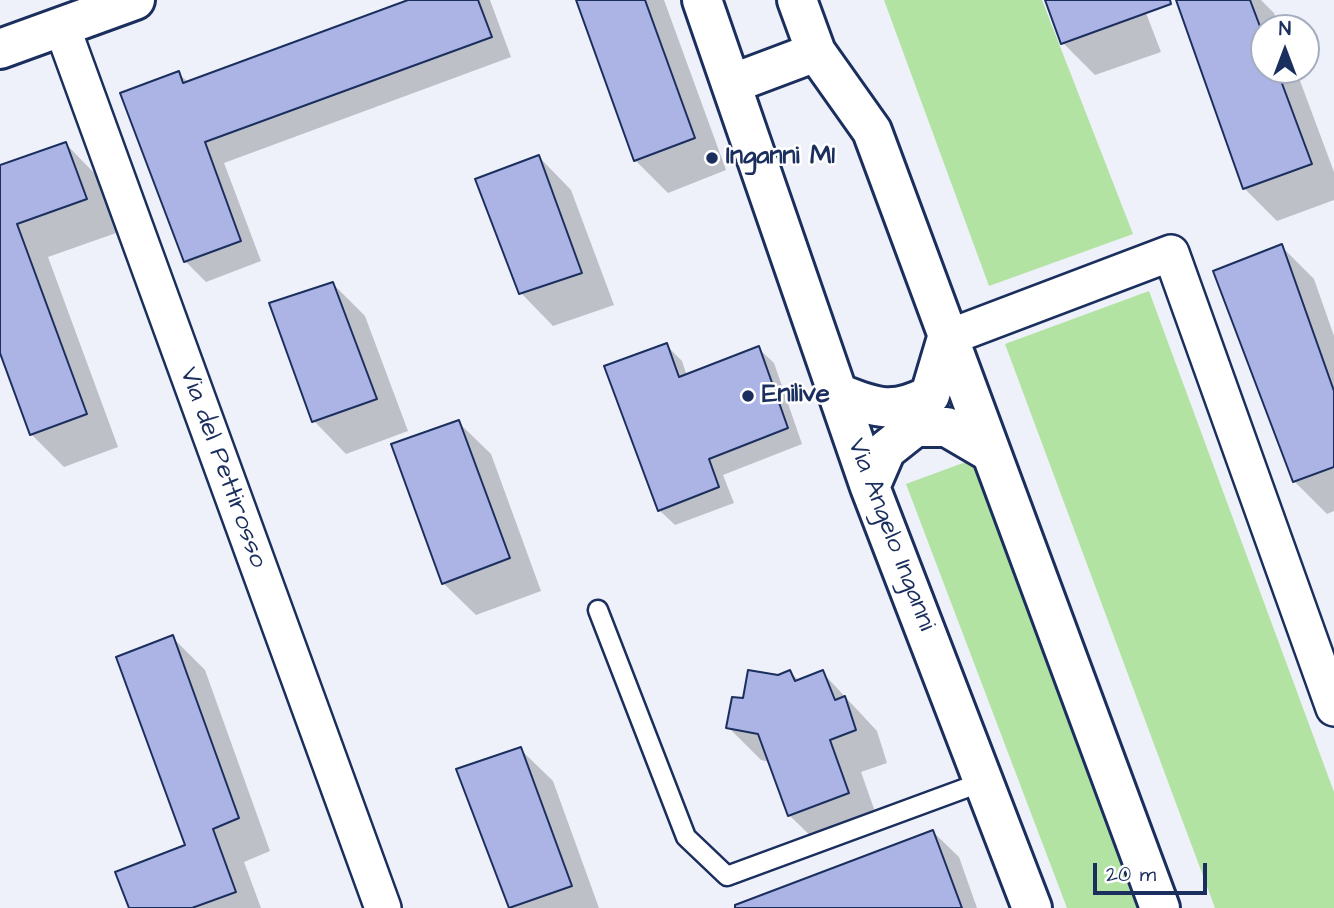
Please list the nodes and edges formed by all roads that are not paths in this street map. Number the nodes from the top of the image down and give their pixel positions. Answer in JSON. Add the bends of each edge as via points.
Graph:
{"nodes":[{"id":1,"x":135,"y":0,"type":"edge"},
{"id":2,"x":702,"y":0,"type":"edge"},
{"id":3,"x":797,"y":0,"type":"edge"},
{"id":4,"x":62,"y":27,"type":"junction"},
{"id":5,"x":0,"y":49,"type":"edge"},
{"id":6,"x":816,"y":52,"type":"junction"},
{"id":7,"x":731,"y":84,"type":"junction"},
{"id":8,"x":947,"y":338,"type":"junction"},
{"id":9,"x":838,"y":393,"type":"junction"},
{"id":10,"x":988,"y":451,"type":"junction"},
{"id":11,"x":870,"y":487,"type":"junction"},
{"id":12,"x":598,"y":611,"type":"dead end"},
{"id":13,"x":1334,"y":708,"type":"edge"},
{"id":14,"x":985,"y":781,"type":"junction"},
{"id":15,"x":383,"y":908,"type":"edge"},
{"id":16,"x":1032,"y":908,"type":"edge"},
{"id":17,"x":1160,"y":908,"type":"edge"}],
"edges":[{"from":1,"to":4,"type":"street"},
{"from":2,"to":7,"type":"street","name":"Via Angelo Inganni"},
{"from":3,"to":6,"type":"street"},
{"from":4,"to":5,"type":"street"},
{"from":4,"to":15,"type":"street","name":"Via del Pettirosso"},
{"from":6,"to":7,"type":"street"},
{"from":6,"to":8,"type":"street","via":[[872,131]]},
{"from":7,"to":9,"type":"street","name":"Via Angelo Inganni"},
{"from":8,"to":9,"type":"street","via":[[930,394],[907,407],[876,408]]},
{"from":8,"to":10,"type":"street"},
{"from":8,"to":13,"type":"street","via":[[1171,253]]},
{"from":9,"to":11,"type":"street","name":"Via Angelo Inganni"},
{"from":10,"to":11,"type":"street","via":[[947,427],[915,427],[886,450]]},
{"from":10,"to":17,"type":"street"},
{"from":11,"to":14,"type":"street","name":"Via Angelo Inganni"},
{"from":12,"to":14,"type":"lane","via":[[686,837],[727,876]]},
{"from":14,"to":16,"type":"street","name":"Via Angelo Inganni"}]}
